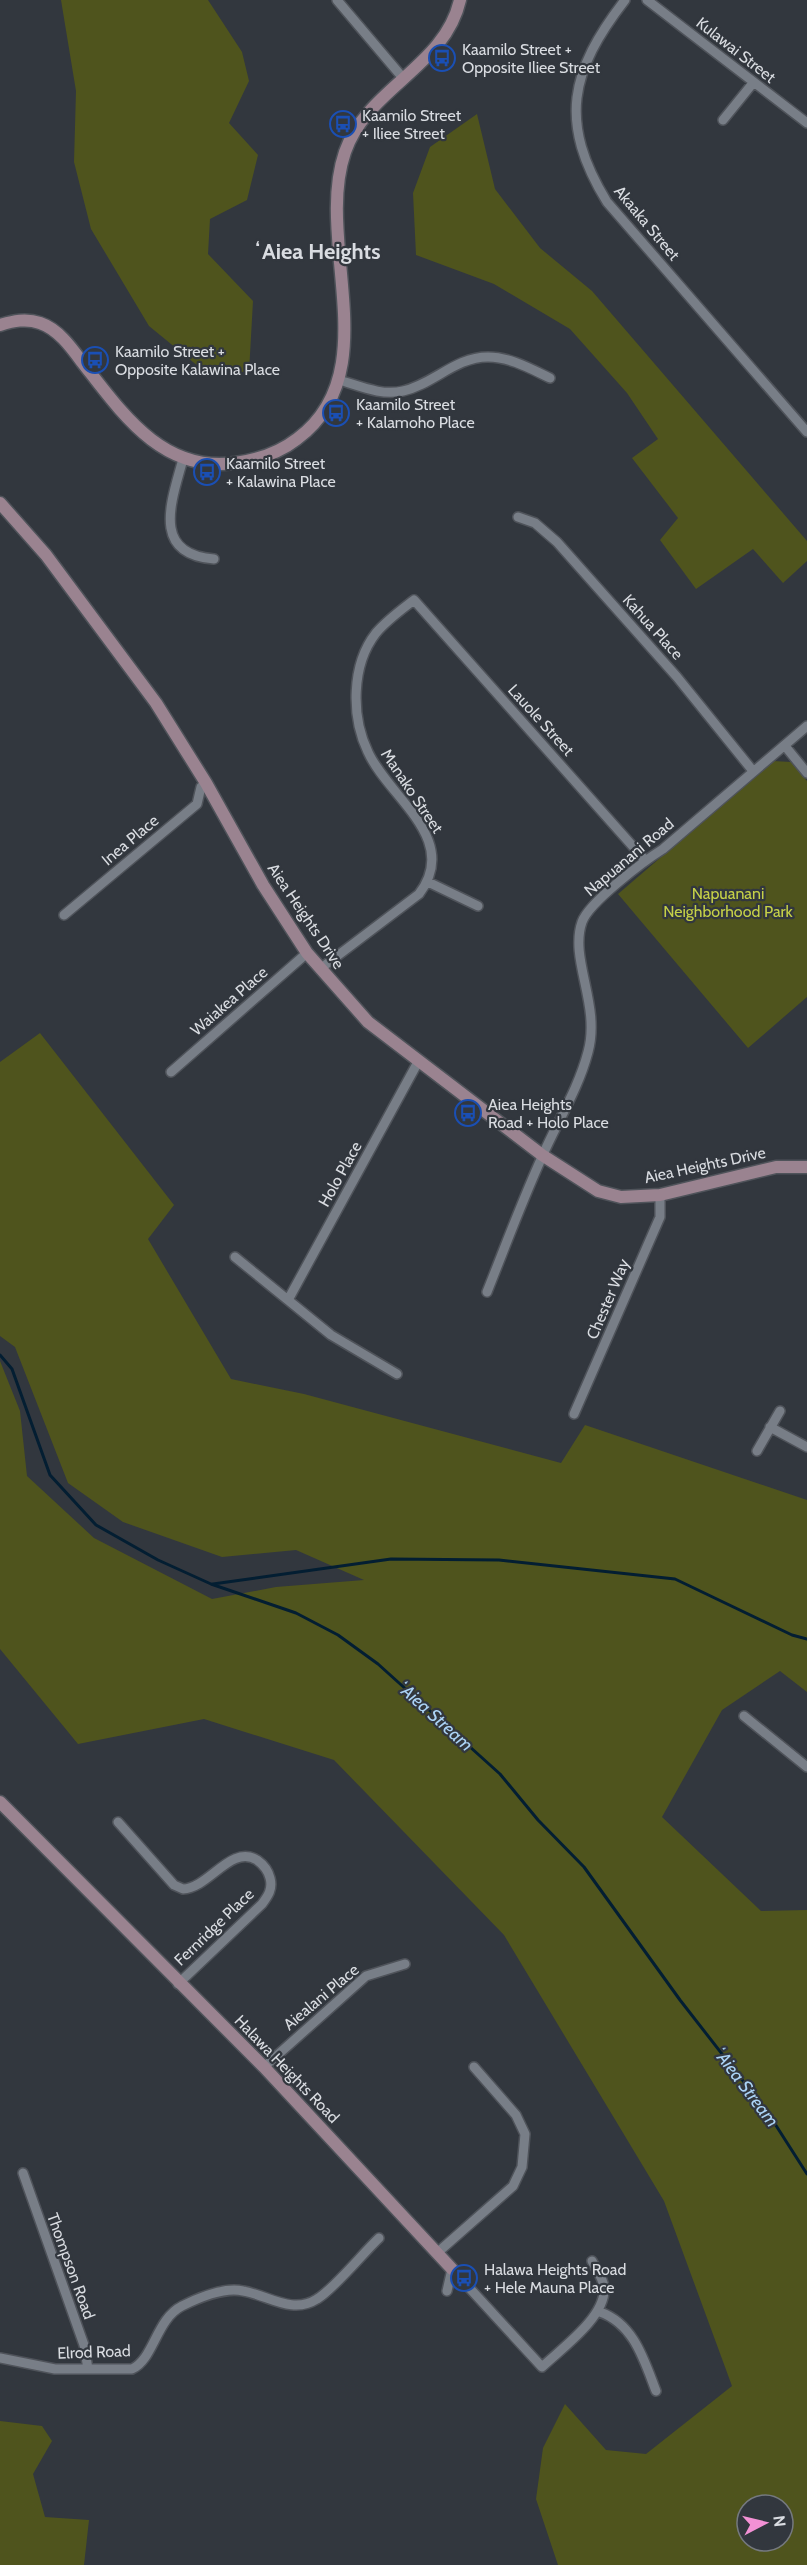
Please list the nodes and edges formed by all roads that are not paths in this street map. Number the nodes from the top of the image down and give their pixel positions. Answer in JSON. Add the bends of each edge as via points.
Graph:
{"nodes":[{"id":1,"x":337,"y":0,"type":"edge"},
{"id":2,"x":460,"y":0,"type":"edge"},
{"id":3,"x":625,"y":0,"type":"edge"},
{"id":4,"x":647,"y":0,"type":"edge"},
{"id":5,"x":402,"y":78,"type":"junction"},
{"id":6,"x":753,"y":82,"type":"junction"},
{"id":7,"x":723,"y":120,"type":"dead end"},
{"id":8,"x":807,"y":123,"type":"edge"},
{"id":9,"x":0,"y":325,"type":"edge"},
{"id":10,"x":550,"y":378,"type":"dead end"},
{"id":11,"x":339,"y":380,"type":"junction"},
{"id":12,"x":807,"y":432,"type":"edge"},
{"id":13,"x":183,"y":459,"type":"junction"},
{"id":14,"x":0,"y":503,"type":"edge"},
{"id":15,"x":518,"y":517,"type":"dead end"},
{"id":16,"x":213,"y":559,"type":"dead end"},
{"id":17,"x":414,"y":600,"type":"joint"},
{"id":18,"x":807,"y":726,"type":"edge"},
{"id":19,"x":785,"y":746,"type":"junction"},
{"id":20,"x":753,"y":771,"type":"junction"},
{"id":21,"x":807,"y":773,"type":"edge"},
{"id":22,"x":206,"y":783,"type":"junction"},
{"id":23,"x":645,"y":860,"type":"junction"},
{"id":24,"x":428,"y":882,"type":"junction"},
{"id":25,"x":478,"y":906,"type":"dead end"},
{"id":26,"x":64,"y":915,"type":"dead end"},
{"id":27,"x":307,"y":953,"type":"junction"},
{"id":28,"x":320,"y":969,"type":"junction"},
{"id":29,"x":417,"y":1062,"type":"junction"},
{"id":30,"x":171,"y":1072,"type":"dead end"},
{"id":31,"x":542,"y":1155,"type":"junction"},
{"id":32,"x":806,"y":1165,"type":"edge"},
{"id":33,"x":660,"y":1195,"type":"junction"},
{"id":34,"x":235,"y":1257,"type":"dead end"},
{"id":35,"x":487,"y":1292,"type":"dead end"},
{"id":36,"x":288,"y":1300,"type":"junction"},
{"id":37,"x":397,"y":1374,"type":"dead end"},
{"id":38,"x":780,"y":1411,"type":"dead end"},
{"id":39,"x":574,"y":1414,"type":"dead end"},
{"id":40,"x":770,"y":1427,"type":"junction"},
{"id":41,"x":807,"y":1447,"type":"edge"},
{"id":42,"x":757,"y":1451,"type":"dead end"},
{"id":43,"x":744,"y":1716,"type":"dead end"},
{"id":44,"x":807,"y":1767,"type":"edge"},
{"id":45,"x":0,"y":1802,"type":"edge"},
{"id":46,"x":118,"y":1822,"type":"dead end"},
{"id":47,"x":405,"y":1964,"type":"dead end"},
{"id":48,"x":178,"y":1984,"type":"junction"},
{"id":49,"x":264,"y":2067,"type":"junction"},
{"id":50,"x":474,"y":2067,"type":"dead end"},
{"id":51,"x":22,"y":2173,"type":"dead end"},
{"id":52,"x":378,"y":2238,"type":"dead end"},
{"id":53,"x":437,"y":2253,"type":"junction"},
{"id":54,"x":592,"y":2261,"type":"dead end"},
{"id":55,"x":452,"y":2269,"type":"junction"},
{"id":56,"x":447,"y":2291,"type":"dead end"},
{"id":57,"x":600,"y":2312,"type":"junction"},
{"id":58,"x":0,"y":2358,"type":"edge"},
{"id":59,"x":88,"y":2369,"type":"junction"},
{"id":60,"x":656,"y":2391,"type":"dead end"}],
"edges":[{"from":1,"to":5,"type":"street"},
{"from":2,"to":5,"type":"street","via":[[447,33],[432,53]]},
{"from":3,"to":12,"type":"street","name":"Akaaka Street","via":[[585,60],[576,97],[581,145],[589,173],[607,202]]},
{"from":4,"to":6,"type":"street","name":"Kulawai Street"},
{"from":5,"to":11,"type":"street","via":[[371,107],[355,129],[339,178],[345,346]]},
{"from":6,"to":7,"type":"street"},
{"from":6,"to":8,"type":"street","name":"Kulawai Street"},
{"from":9,"to":13,"type":"street","via":[[26,319],[50,328],[67,342],[136,429]]},
{"from":10,"to":11,"type":"street","via":[[509,360],[491,357],[457,363],[403,391],[381,393]]},
{"from":11,"to":13,"type":"street","via":[[329,405],[315,423],[274,453],[225,464]]},
{"from":13,"to":16,"type":"street","via":[[170,507],[170,531],[190,554]]},
{"from":14,"to":22,"type":"street","name":"Aiea Heights Drive","via":[[46,555],[156,703]]},
{"from":15,"to":20,"type":"street","name":"Kahua Place","via":[[535,524],[557,542],[677,677]]},
{"from":17,"to":23,"type":"street","name":"Lauole Street"},
{"from":17,"to":24,"type":"street","name":"Manako Street","via":[[375,635],[362,663],[356,697],[359,726],[368,753],[430,844],[434,864]]},
{"from":18,"to":19,"type":"street","name":"Napuanani Road"},
{"from":19,"to":20,"type":"street","name":"Napuanani Road"},
{"from":19,"to":21,"type":"street"},
{"from":20,"to":23,"type":"street","name":"Napuanani Road"},
{"from":22,"to":26,"type":"street","name":"Inea Place","via":[[201,787],[197,804]]},
{"from":22,"to":27,"type":"street","name":"Aiea Heights Drive","via":[[263,885]]},
{"from":23,"to":31,"type":"street","name":"Napuanani Road","via":[[582,920],[578,946],[593,1024],[579,1077]]},
{"from":24,"to":25,"type":"street"},
{"from":24,"to":28,"type":"street","via":[[419,894]]},
{"from":27,"to":28,"type":"street","name":"Aiea Heights Drive"},
{"from":27,"to":30,"type":"street","name":"Waiakea Place"},
{"from":28,"to":29,"type":"street","name":"Aiea Heights Drive","via":[[368,1022]]},
{"from":29,"to":31,"type":"street","name":"Aiea Heights Drive"},
{"from":29,"to":36,"type":"street","name":"Holo Place"},
{"from":31,"to":33,"type":"street","name":"Aiea Heights Drive","via":[[598,1191],[621,1197]]},
{"from":31,"to":35,"type":"street","name":"Napuanani Road"},
{"from":32,"to":33,"type":"street","name":"Aiea Heights Drive","via":[[776,1167]]},
{"from":33,"to":39,"type":"street","name":"Chester Way","via":[[660,1217]]},
{"from":34,"to":36,"type":"street"},
{"from":36,"to":37,"type":"street","via":[[331,1335]]},
{"from":38,"to":40,"type":"street"},
{"from":40,"to":41,"type":"street"},
{"from":40,"to":42,"type":"street"},
{"from":43,"to":44,"type":"street"},
{"from":45,"to":48,"type":"street","name":"Halawa Heights Road"},
{"from":46,"to":48,"type":"street","name":"Fernridge Place","via":[[174,1885],[183,1889],[201,1885],[241,1856],[254,1858],[265,1866],[270,1879],[270,1892],[262,1904]]},
{"from":47,"to":49,"type":"street","name":"Aiealani Place","via":[[366,1976]]},
{"from":48,"to":49,"type":"street","name":"Halawa Heights Road"},
{"from":49,"to":53,"type":"street","name":"Halawa Heights Road"},
{"from":50,"to":53,"type":"street","via":[[516,2115],[525,2134],[522,2167],[513,2186]]},
{"from":51,"to":59,"type":"street","name":"Thompson Road","via":[[84,2345]]},
{"from":52,"to":59,"type":"street","name":"Elrod Road","via":[[317,2300],[294,2306],[242,2290],[212,2295],[189,2302],[170,2314],[138,2366]]},
{"from":53,"to":55,"type":"street","name":"Halawa Heights Road"},
{"from":54,"to":57,"type":"street","via":[[604,2284]]},
{"from":55,"to":56,"type":"street"},
{"from":55,"to":57,"type":"street","name":"Halawa Heights Road","via":[[542,2367]]},
{"from":57,"to":60,"type":"street","via":[[626,2328],[637,2344]]},
{"from":58,"to":59,"type":"street","name":"Elrod Road","via":[[55,2369]]}]}
